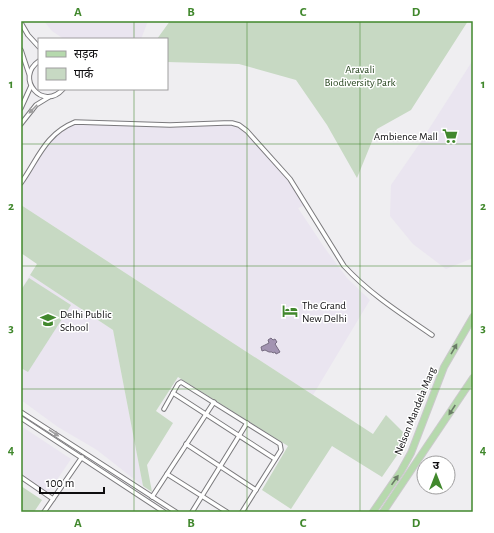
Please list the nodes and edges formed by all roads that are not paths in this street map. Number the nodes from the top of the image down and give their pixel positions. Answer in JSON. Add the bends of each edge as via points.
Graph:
{"nodes":[{"id":1,"x":21,"y":23,"type":"edge"},
{"id":2,"x":38,"y":46,"type":"edge"},
{"id":3,"x":21,"y":50,"type":"edge"},
{"id":4,"x":38,"y":62,"type":"edge"},
{"id":5,"x":29,"y":75,"type":"junction"},
{"id":6,"x":31,"y":86,"type":"junction"},
{"id":7,"x":63,"y":90,"type":"edge"},
{"id":8,"x":49,"y":97,"type":"junction"},
{"id":9,"x":21,"y":108,"type":"edge"},
{"id":10,"x":21,"y":124,"type":"edge"},
{"id":11,"x":21,"y":183,"type":"edge"},
{"id":12,"x":473,"y":317,"type":"edge"},
{"id":13,"x":432,"y":334,"type":"dead end"},
{"id":14,"x":473,"y":378,"type":"edge"},
{"id":15,"x":173,"y":393,"type":"junction"},
{"id":16,"x":214,"y":402,"type":"junction"},
{"id":17,"x":164,"y":409,"type":"dead end"},
{"id":18,"x":21,"y":412,"type":"edge"},
{"id":19,"x":206,"y":414,"type":"junction"},
{"id":20,"x":21,"y":418,"type":"edge"},
{"id":21,"x":247,"y":423,"type":"junction"},
{"id":22,"x":239,"y":436,"type":"junction"},
{"id":23,"x":186,"y":444,"type":"junction"},
{"id":24,"x":82,"y":458,"type":"junction"},
{"id":25,"x":275,"y":459,"type":"junction"},
{"id":26,"x":220,"y":466,"type":"junction"},
{"id":27,"x":167,"y":474,"type":"junction"},
{"id":28,"x":21,"y":477,"type":"edge"},
{"id":29,"x":256,"y":490,"type":"junction"},
{"id":30,"x":202,"y":496,"type":"junction"},
{"id":31,"x":152,"y":497,"type":"junction"},
{"id":32,"x":53,"y":499,"type":"junction"},
{"id":33,"x":174,"y":511,"type":"edge"},
{"id":34,"x":44,"y":512,"type":"edge"},
{"id":35,"x":164,"y":512,"type":"edge"},
{"id":36,"x":192,"y":512,"type":"edge"},
{"id":37,"x":227,"y":512,"type":"edge"},
{"id":38,"x":242,"y":512,"type":"edge"},
{"id":39,"x":373,"y":512,"type":"edge"},
{"id":40,"x":384,"y":512,"type":"edge"}],
"edges":[{"from":1,"to":2,"type":"street"},
{"from":3,"to":5,"type":"street"},
{"from":4,"to":5,"type":"street"},
{"from":5,"to":6,"type":"street"},
{"from":6,"to":8,"type":"street","via":[[37,93]]},
{"from":6,"to":9,"type":"street"},
{"from":7,"to":8,"type":"street"},
{"from":8,"to":10,"type":"street","one_way":true,"via":[[36,105]]},
{"from":11,"to":13,"type":"street","via":[[55,132],[75,122],[239,125],[260,144],[290,179],[348,270],[380,300]]},
{"from":39,"to":12,"type":"main road","name":"Nelson Mandela Marg","one_way":true,"via":[[411,453],[444,367]]},
{"from":14,"to":40,"type":"main road","name":"Nelson Mandela Marg","one_way":true},
{"from":15,"to":16,"type":"street","via":[[180,382]]},
{"from":15,"to":17,"type":"street"},
{"from":15,"to":19,"type":"street"},
{"from":16,"to":19,"type":"street"},
{"from":16,"to":21,"type":"street"},
{"from":18,"to":31,"type":"street","one_way":true},
{"from":19,"to":22,"type":"street"},
{"from":19,"to":23,"type":"street"},
{"from":20,"to":24,"type":"street"},
{"from":21,"to":22,"type":"street"},
{"from":21,"to":25,"type":"street","via":[[280,444],[281,450]]},
{"from":22,"to":25,"type":"street"},
{"from":22,"to":26,"type":"street"},
{"from":23,"to":26,"type":"street"},
{"from":23,"to":27,"type":"street"},
{"from":24,"to":32,"type":"street"},
{"from":24,"to":35,"type":"street"},
{"from":25,"to":29,"type":"street"},
{"from":26,"to":29,"type":"street"},
{"from":26,"to":30,"type":"street"},
{"from":27,"to":30,"type":"street"},
{"from":27,"to":31,"type":"street"},
{"from":28,"to":32,"type":"street"},
{"from":29,"to":38,"type":"street"},
{"from":30,"to":36,"type":"street"},
{"from":30,"to":37,"type":"street"},
{"from":31,"to":33,"type":"street"},
{"from":32,"to":34,"type":"street"}]}
